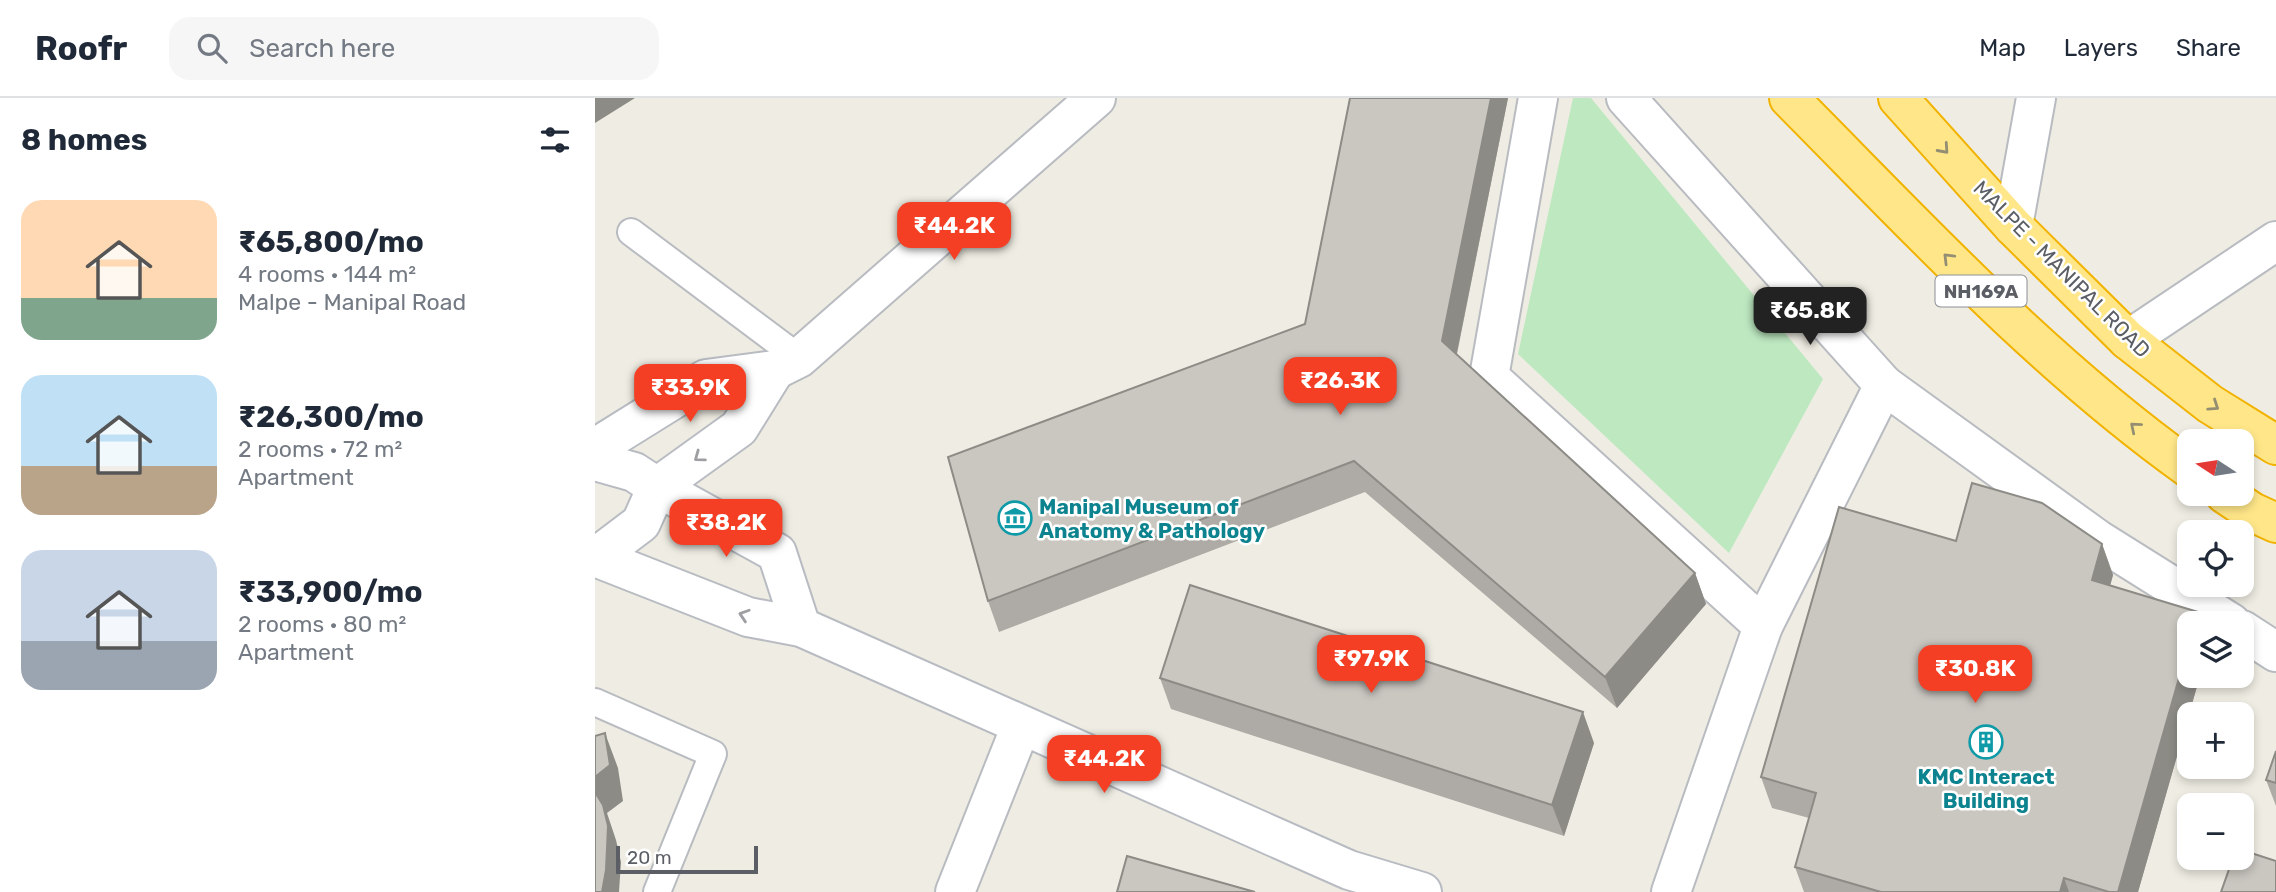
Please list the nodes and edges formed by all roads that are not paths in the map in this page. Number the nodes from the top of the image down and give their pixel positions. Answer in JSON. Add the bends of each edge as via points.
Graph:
{"nodes":[{"id":1,"x":1096,"y":98,"type":"edge"},
{"id":2,"x":1538,"y":98,"type":"edge"},
{"id":3,"x":1626,"y":98,"type":"edge"},
{"id":4,"x":1789,"y":98,"type":"edge"},
{"id":5,"x":1898,"y":98,"type":"edge"},
{"id":6,"x":2036,"y":98,"type":"edge"},
{"id":7,"x":2013,"y":226,"type":"junction"},
{"id":8,"x":631,"y":232,"type":"dead end"},
{"id":9,"x":2276,"y":241,"type":"edge"},
{"id":10,"x":2128,"y":340,"type":"junction"},
{"id":11,"x":787,"y":364,"type":"junction"},
{"id":12,"x":1884,"y":385,"type":"junction"},
{"id":13,"x":2276,"y":445,"type":"edge"},
{"id":14,"x":595,"y":448,"type":"edge"},
{"id":15,"x":2177,"y":459,"type":"edge"},
{"id":16,"x":595,"y":461,"type":"edge"},
{"id":17,"x":657,"y":487,"type":"junction"},
{"id":18,"x":2243,"y":506,"type":"edge"},
{"id":19,"x":2276,"y":523,"type":"edge"},
{"id":20,"x":595,"y":557,"type":"edge"},
{"id":21,"x":2212,"y":611,"type":"edge"},
{"id":22,"x":1763,"y":626,"type":"junction"},
{"id":23,"x":805,"y":630,"type":"junction"},
{"id":24,"x":2254,"y":638,"type":"edge"},
{"id":25,"x":2276,"y":652,"type":"edge"},
{"id":26,"x":595,"y":702,"type":"edge"},
{"id":27,"x":1021,"y":726,"type":"junction"},
{"id":28,"x":657,"y":892,"type":"edge"},
{"id":29,"x":955,"y":892,"type":"edge"},
{"id":30,"x":1422,"y":892,"type":"edge"},
{"id":31,"x":1671,"y":892,"type":"edge"}],
"edges":[{"from":1,"to":11,"type":"street"},
{"from":2,"to":22,"type":"street","via":[[1489,377]]},
{"from":3,"to":12,"type":"street"},
{"from":15,"to":4,"type":"highway","number":"NH169A","one_way":true,"via":[[2018,328]]},
{"from":5,"to":7,"type":"highway","name":"MALPE - MANIPAL ROAD","number":"NH169A","one_way":true},
{"from":6,"to":7,"type":"street"},
{"from":7,"to":10,"type":"highway","name":"MALPE - MANIPAL ROAD","number":"NH169A"},
{"from":8,"to":11,"type":"lane"},
{"from":9,"to":10,"type":"street"},
{"from":10,"to":13,"type":"highway","name":"MALPE - MANIPAL ROAD","number":"NH169A","one_way":true,"via":[[2210,404]]},
{"from":11,"to":14,"type":"street","via":[[706,379]]},
{"from":11,"to":17,"type":"street","one_way":true,"via":[[739,428]]},
{"from":12,"to":21,"type":"street","via":[[2097,538]]},
{"from":12,"to":22,"type":"street"},
{"from":16,"to":17,"type":"street","via":[[634,472]]},
{"from":17,"to":20,"type":"street","via":[[641,523]]},
{"from":17,"to":23,"type":"street","via":[[777,553]]},
{"from":18,"to":19,"type":"highway"},
{"from":23,"to":20,"type":"street","one_way":true,"via":[[748,617]]},
{"from":22,"to":31,"type":"street"},
{"from":23,"to":27,"type":"street"},
{"from":24,"to":25,"type":"street"},
{"from":26,"to":28,"type":"lane","via":[[713,754]]},
{"from":27,"to":29,"type":"street"},
{"from":27,"to":30,"type":"street","via":[[1349,870]]}]}
